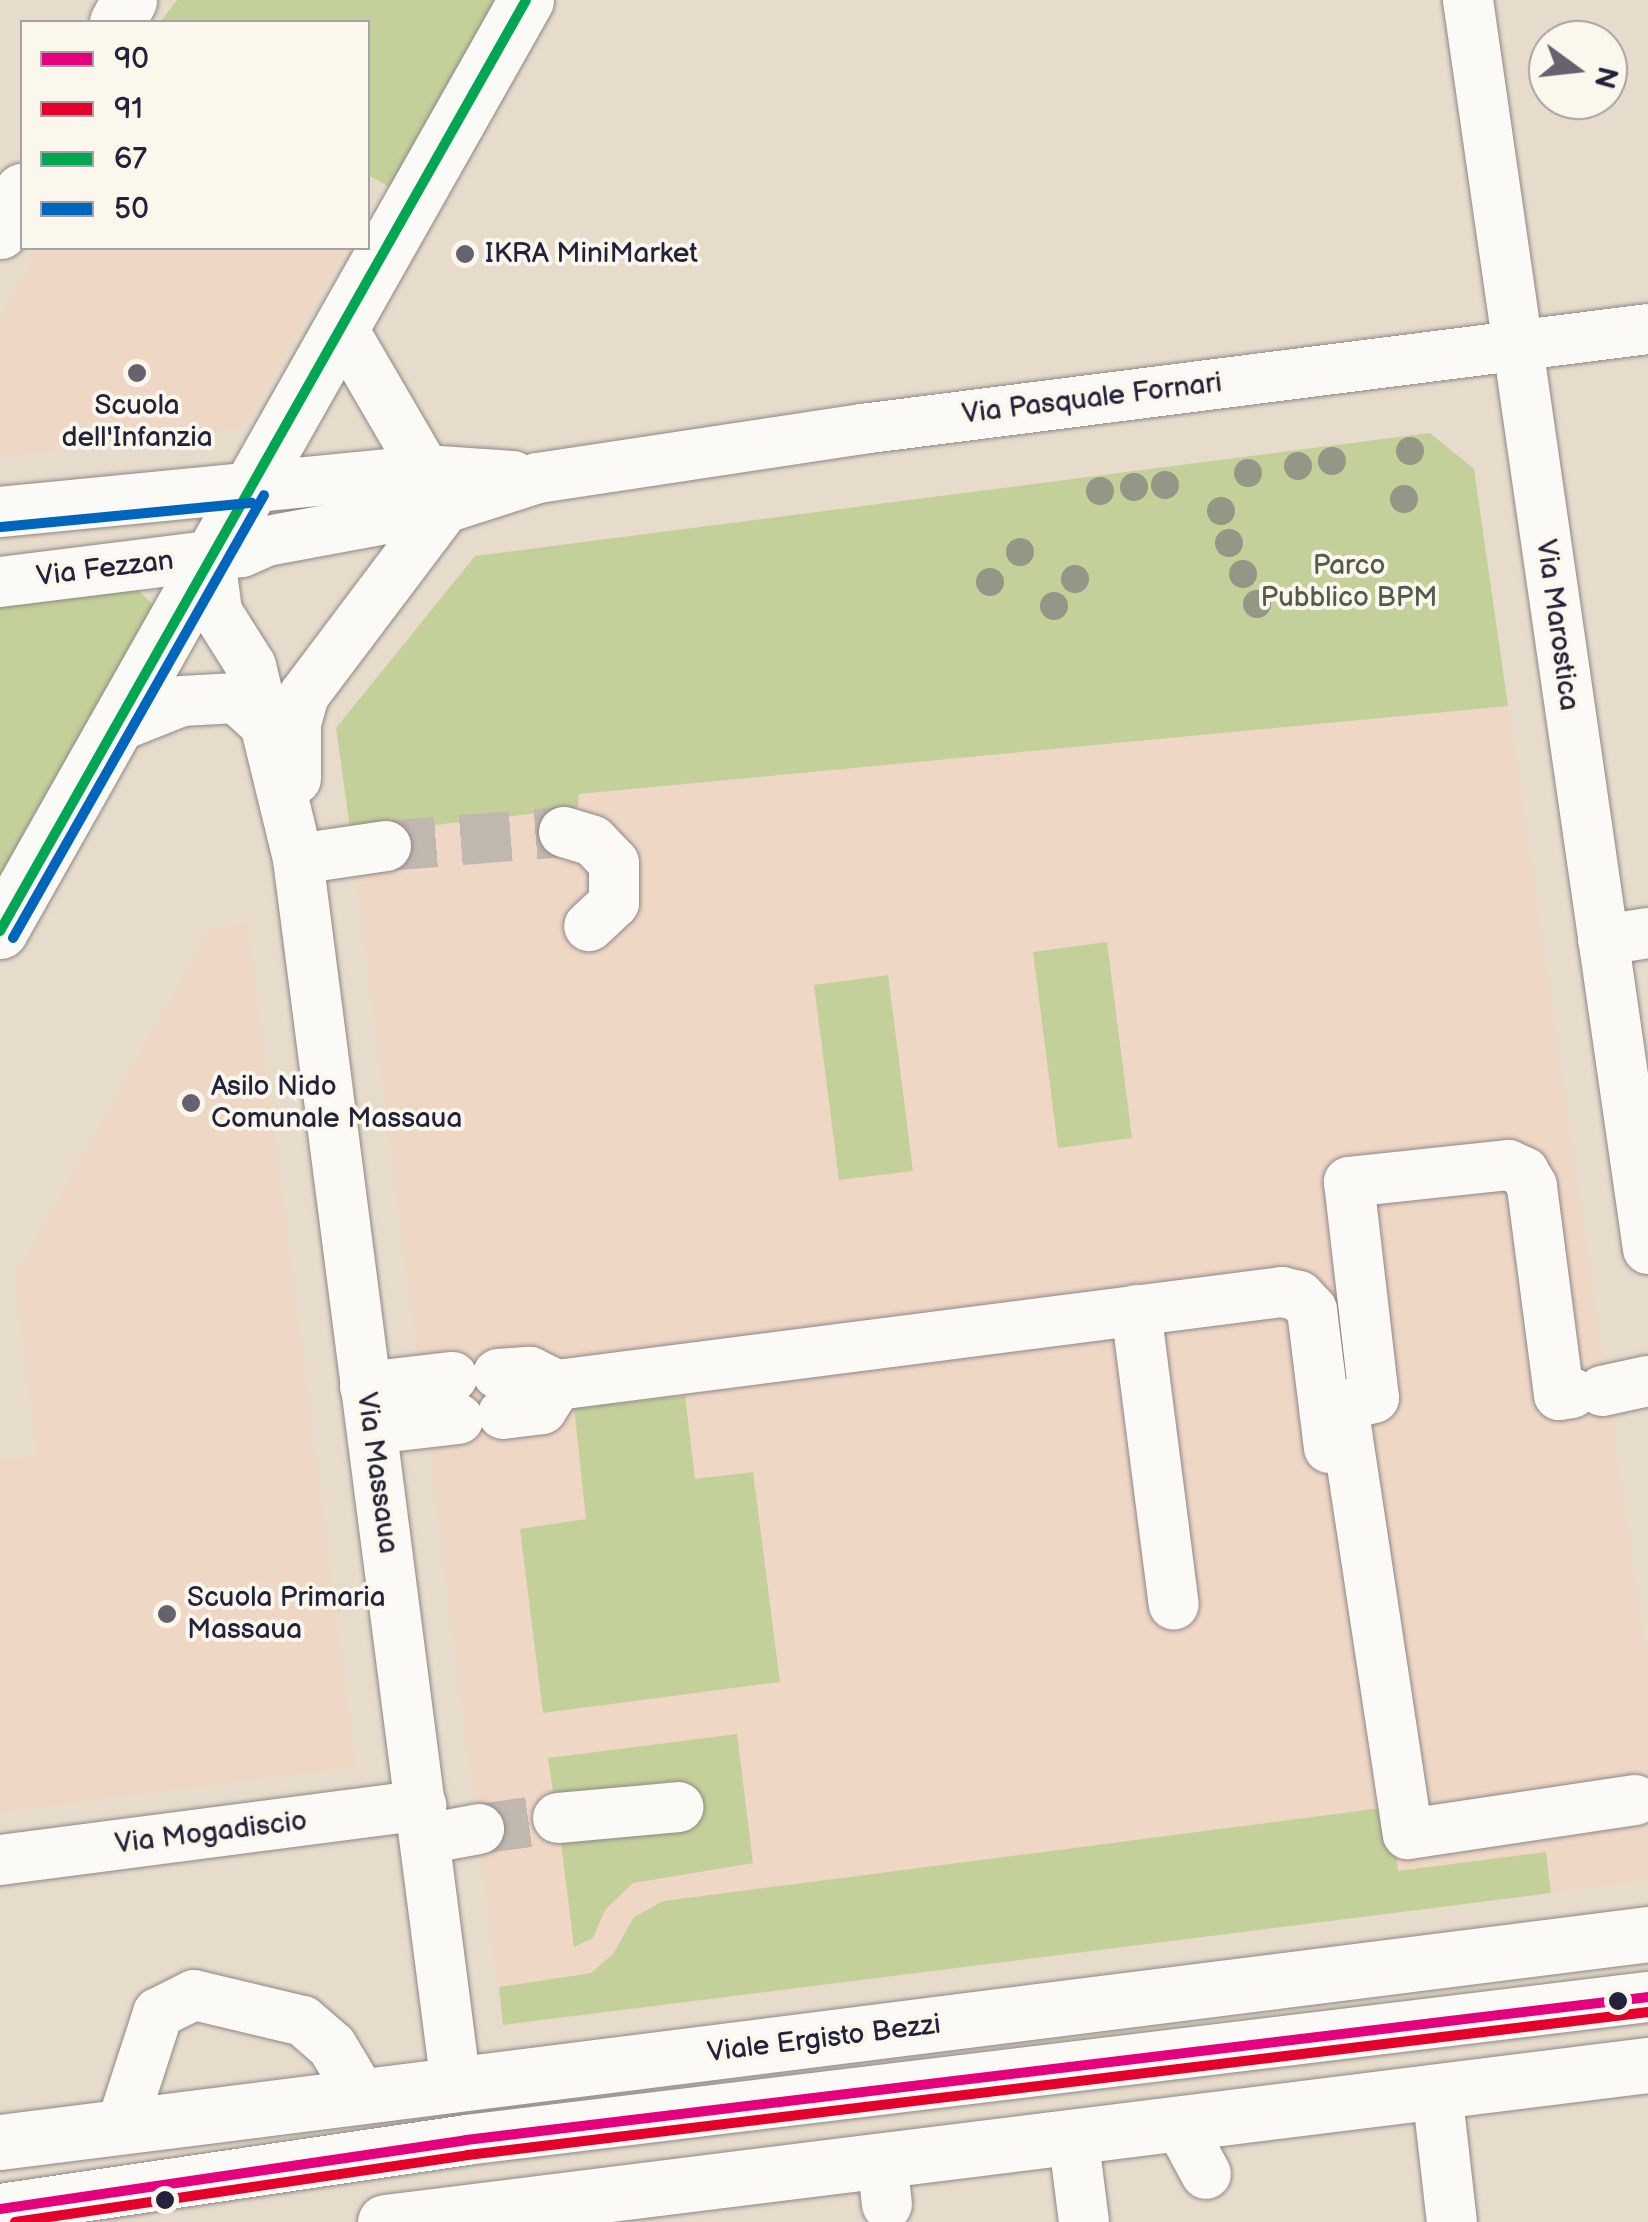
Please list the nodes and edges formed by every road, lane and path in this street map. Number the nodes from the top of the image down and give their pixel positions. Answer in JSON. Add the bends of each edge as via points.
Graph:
{"nodes":[{"id":1,"x":526,"y":0,"type":"edge"},
{"id":2,"x":1468,"y":0,"type":"edge"},
{"id":3,"x":20,"y":195,"type":"edge"},
{"id":4,"x":0,"y":231,"type":"edge"},
{"id":5,"x":1648,"y":328,"type":"edge"},
{"id":6,"x":344,"y":332,"type":"junction"},
{"id":7,"x":1518,"y":345,"type":"junction"},
{"id":8,"x":252,"y":488,"type":"junction"},
{"id":9,"x":435,"y":489,"type":"junction"},
{"id":10,"x":0,"y":512,"type":"edge"},
{"id":11,"x":210,"y":557,"type":"junction"},
{"id":12,"x":0,"y":582,"type":"edge"},
{"id":13,"x":268,"y":726,"type":"junction"},
{"id":14,"x":114,"y":728,"type":"junction"},
{"id":15,"x":564,"y":832,"type":"tunnel mouth"},
{"id":16,"x":386,"y":846,"type":"tunnel mouth"},
{"id":17,"x":298,"y":859,"type":"junction"},
{"id":18,"x":590,"y":926,"type":"dead end"},
{"id":19,"x":0,"y":931,"type":"edge"},
{"id":20,"x":1625,"y":936,"type":"edge"},
{"id":21,"x":1631,"y":1013,"type":"edge"},
{"id":22,"x":1648,"y":1250,"type":"edge"},
{"id":23,"x":1136,"y":1310,"type":"junction"},
{"id":24,"x":1607,"y":1389,"type":"edge"},
{"id":25,"x":369,"y":1408,"type":"junction"},
{"id":26,"x":1174,"y":1605,"type":"dead end"},
{"id":27,"x":1362,"y":1711,"type":"dead end"},
{"id":28,"x":1634,"y":1800,"type":"dead end"},
{"id":29,"x":679,"y":1807,"type":"dead end"},
{"id":30,"x":558,"y":1818,"type":"tunnel mouth"},
{"id":31,"x":423,"y":1822,"type":"junction"},
{"id":32,"x":479,"y":1830,"type":"tunnel mouth"},
{"id":33,"x":0,"y":1860,"type":"edge"},
{"id":34,"x":1648,"y":1934,"type":"edge"},
{"id":35,"x":1648,"y":1997,"type":"edge"},
{"id":36,"x":1648,"y":2065,"type":"edge"},
{"id":37,"x":456,"y":2086,"type":"junction"},
{"id":38,"x":1437,"y":2091,"type":"junction"},
{"id":39,"x":363,"y":2098,"type":"junction"},
{"id":40,"x":1178,"y":2122,"type":"junction"},
{"id":41,"x":121,"y":2127,"type":"junction"},
{"id":42,"x":1074,"y":2135,"type":"junction"},
{"id":43,"x":0,"y":2142,"type":"edge"},
{"id":44,"x":1206,"y":2174,"type":"dead end"},
{"id":45,"x":0,"y":2208,"type":"edge"},
{"id":46,"x":386,"y":2222,"type":"edge"},
{"id":47,"x":1084,"y":2222,"type":"edge"},
{"id":48,"x":1452,"y":2222,"type":"edge"}],
"edges":[{"from":1,"to":6,"type":"main road"},
{"from":2,"to":7,"type":"street","name":"Via Marostica"},
{"from":3,"to":4,"type":"main road"},
{"from":5,"to":7,"type":"street","name":"Via Pasquale Fornari"},
{"from":6,"to":8,"type":"main road"},
{"from":6,"to":9,"type":"street"},
{"from":7,"to":9,"type":"street","name":"Via Pasquale Fornari"},
{"from":7,"to":20,"type":"street","name":"Via Marostica"},
{"from":8,"to":9,"type":"street"},
{"from":8,"to":10,"type":"street"},
{"from":8,"to":11,"type":"main road"},
{"from":9,"to":11,"type":"street","name":"Via Fezzan"},
{"from":9,"to":17,"type":"street","via":[[304,695],[295,729]]},
{"from":11,"to":12,"type":"street","name":"Via Fezzan"},
{"from":11,"to":13,"type":"street","via":[[217,612],[244,649]]},
{"from":11,"to":14,"type":"main road"},
{"from":13,"to":14,"type":"street","via":[[236,698],[182,701]]},
{"from":13,"to":17,"type":"street"},
{"from":14,"to":19,"type":"main road"},
{"from":15,"to":18,"type":"street","via":[[593,841],[614,863],[614,904]]},
{"from":16,"to":17,"type":"street"},
{"from":17,"to":25,"type":"street","name":"Via Massaua"},
{"from":20,"to":21,"type":"street","name":"Via Marostica"},
{"from":21,"to":22,"type":"street","name":"Via Marostica"},
{"from":23,"to":25,"type":"street","via":[[557,1385],[530,1372],[478,1396]]},
{"from":23,"to":26,"type":"street"},
{"from":23,"to":27,"type":"street","via":[[1282,1292],[1299,1296],[1312,1310]]},
{"from":24,"to":28,"type":"street","via":[[1559,1396],[1532,1186],[1524,1172],[1508,1165],[1349,1182],[1374,1398],[1342,1406],[1408,1834]]},
{"from":25,"to":31,"type":"street","name":"Via Massaua"},
{"from":29,"to":30,"type":"street"},
{"from":31,"to":32,"type":"street","name":"Via Mogadiscio"},
{"from":31,"to":33,"type":"street","name":"Via Mogadiscio"},
{"from":31,"to":37,"type":"street","name":"Via Massaua"},
{"from":34,"to":37,"type":"main road","name":"Viale Ergisto Bezzi"},
{"from":35,"to":45,"type":"street","name":"Viale Ergisto Bezzi","via":[[562,2128]]},
{"from":36,"to":38,"type":"main road"},
{"from":37,"to":39,"type":"main road","name":"Viale Ergisto Bezzi"},
{"from":38,"to":40,"type":"main road"},
{"from":38,"to":48,"type":"street"},
{"from":39,"to":41,"type":"main road","name":"Viale Ergisto Bezzi"},
{"from":39,"to":41,"type":"street","via":[[332,2046],[304,2021],[194,1995],[158,2013]]},
{"from":40,"to":42,"type":"main road"},
{"from":40,"to":44,"type":"street"},
{"from":41,"to":43,"type":"main road","name":"Viale Ergisto Bezzi"},
{"from":42,"to":46,"type":"main road","via":[[885,2182]]},
{"from":42,"to":47,"type":"street"}]}
